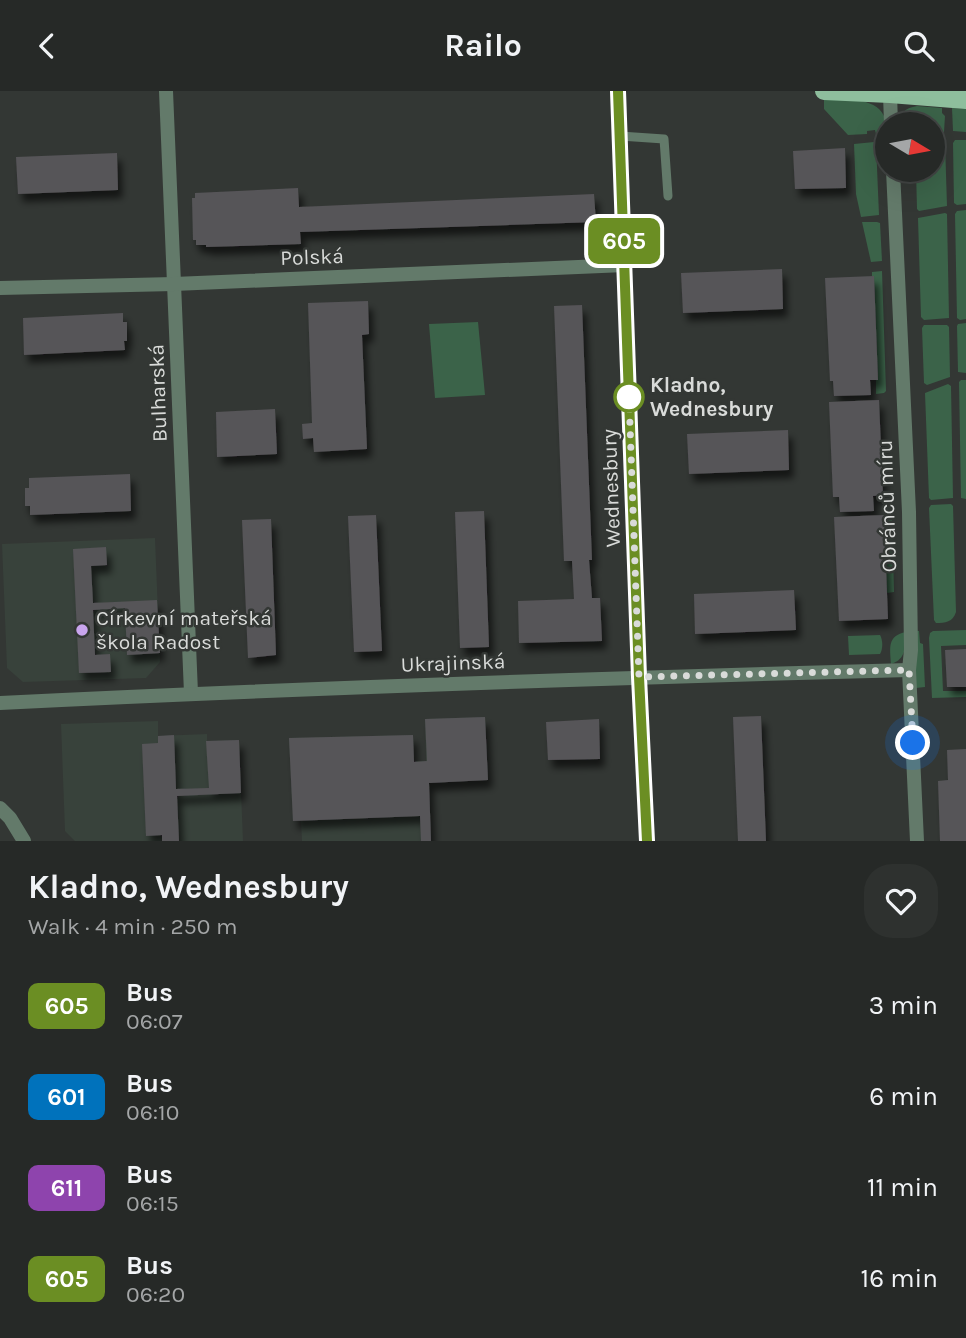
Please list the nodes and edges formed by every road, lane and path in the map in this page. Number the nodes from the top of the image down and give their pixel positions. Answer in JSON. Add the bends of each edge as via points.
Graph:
{"nodes":[{"id":1,"x":166,"y":91,"type":"edge"},
{"id":2,"x":618,"y":91,"type":"edge"},
{"id":3,"x":824,"y":91,"type":"edge"},
{"id":4,"x":890,"y":94,"type":"junction"},
{"id":5,"x":966,"y":100,"type":"edge"},
{"id":6,"x":891,"y":112,"type":"edge"},
{"id":7,"x":620,"y":136,"type":"junction"},
{"id":8,"x":894,"y":182,"type":"edge"},
{"id":9,"x":668,"y":196,"type":"dead end"},
{"id":10,"x":625,"y":265,"type":"junction"},
{"id":11,"x":174,"y":284,"type":"junction"},
{"id":12,"x":0,"y":288,"type":"edge"},
{"id":13,"x":909,"y":670,"type":"junction"},
{"id":14,"x":639,"y":677,"type":"junction"},
{"id":15,"x":191,"y":693,"type":"junction"},
{"id":16,"x":0,"y":703,"type":"edge"},
{"id":17,"x":5,"y":813,"type":"edge"},
{"id":18,"x":24,"y":841,"type":"edge"},
{"id":19,"x":647,"y":841,"type":"edge"},
{"id":20,"x":917,"y":841,"type":"edge"}],
"edges":[{"from":1,"to":11,"type":"street","name":"Bulharská"},
{"from":2,"to":7,"type":"street","name":"Wednesbury"},
{"from":3,"to":4,"type":"main road"},
{"from":4,"to":5,"type":"main road"},
{"from":4,"to":6,"type":"street"},
{"from":7,"to":9,"type":"lane","via":[[664,139]]},
{"from":7,"to":10,"type":"street","name":"Wednesbury"},
{"from":8,"to":13,"type":"street","name":"Obránců míru","via":[[909,512]]},
{"from":10,"to":11,"type":"street","name":"Polská"},
{"from":10,"to":14,"type":"street","name":"Wednesbury"},
{"from":11,"to":12,"type":"street","name":"Polská"},
{"from":11,"to":15,"type":"street","name":"Bulharská"},
{"from":13,"to":14,"type":"street","name":"Ukrajinská"},
{"from":13,"to":20,"type":"street","name":"Obránců míru"},
{"from":14,"to":15,"type":"street","name":"Ukrajinská"},
{"from":14,"to":19,"type":"street","name":"Wednesbury"},
{"from":15,"to":16,"type":"street","name":"Ukrajinská"},
{"from":17,"to":18,"type":"street"}]}
